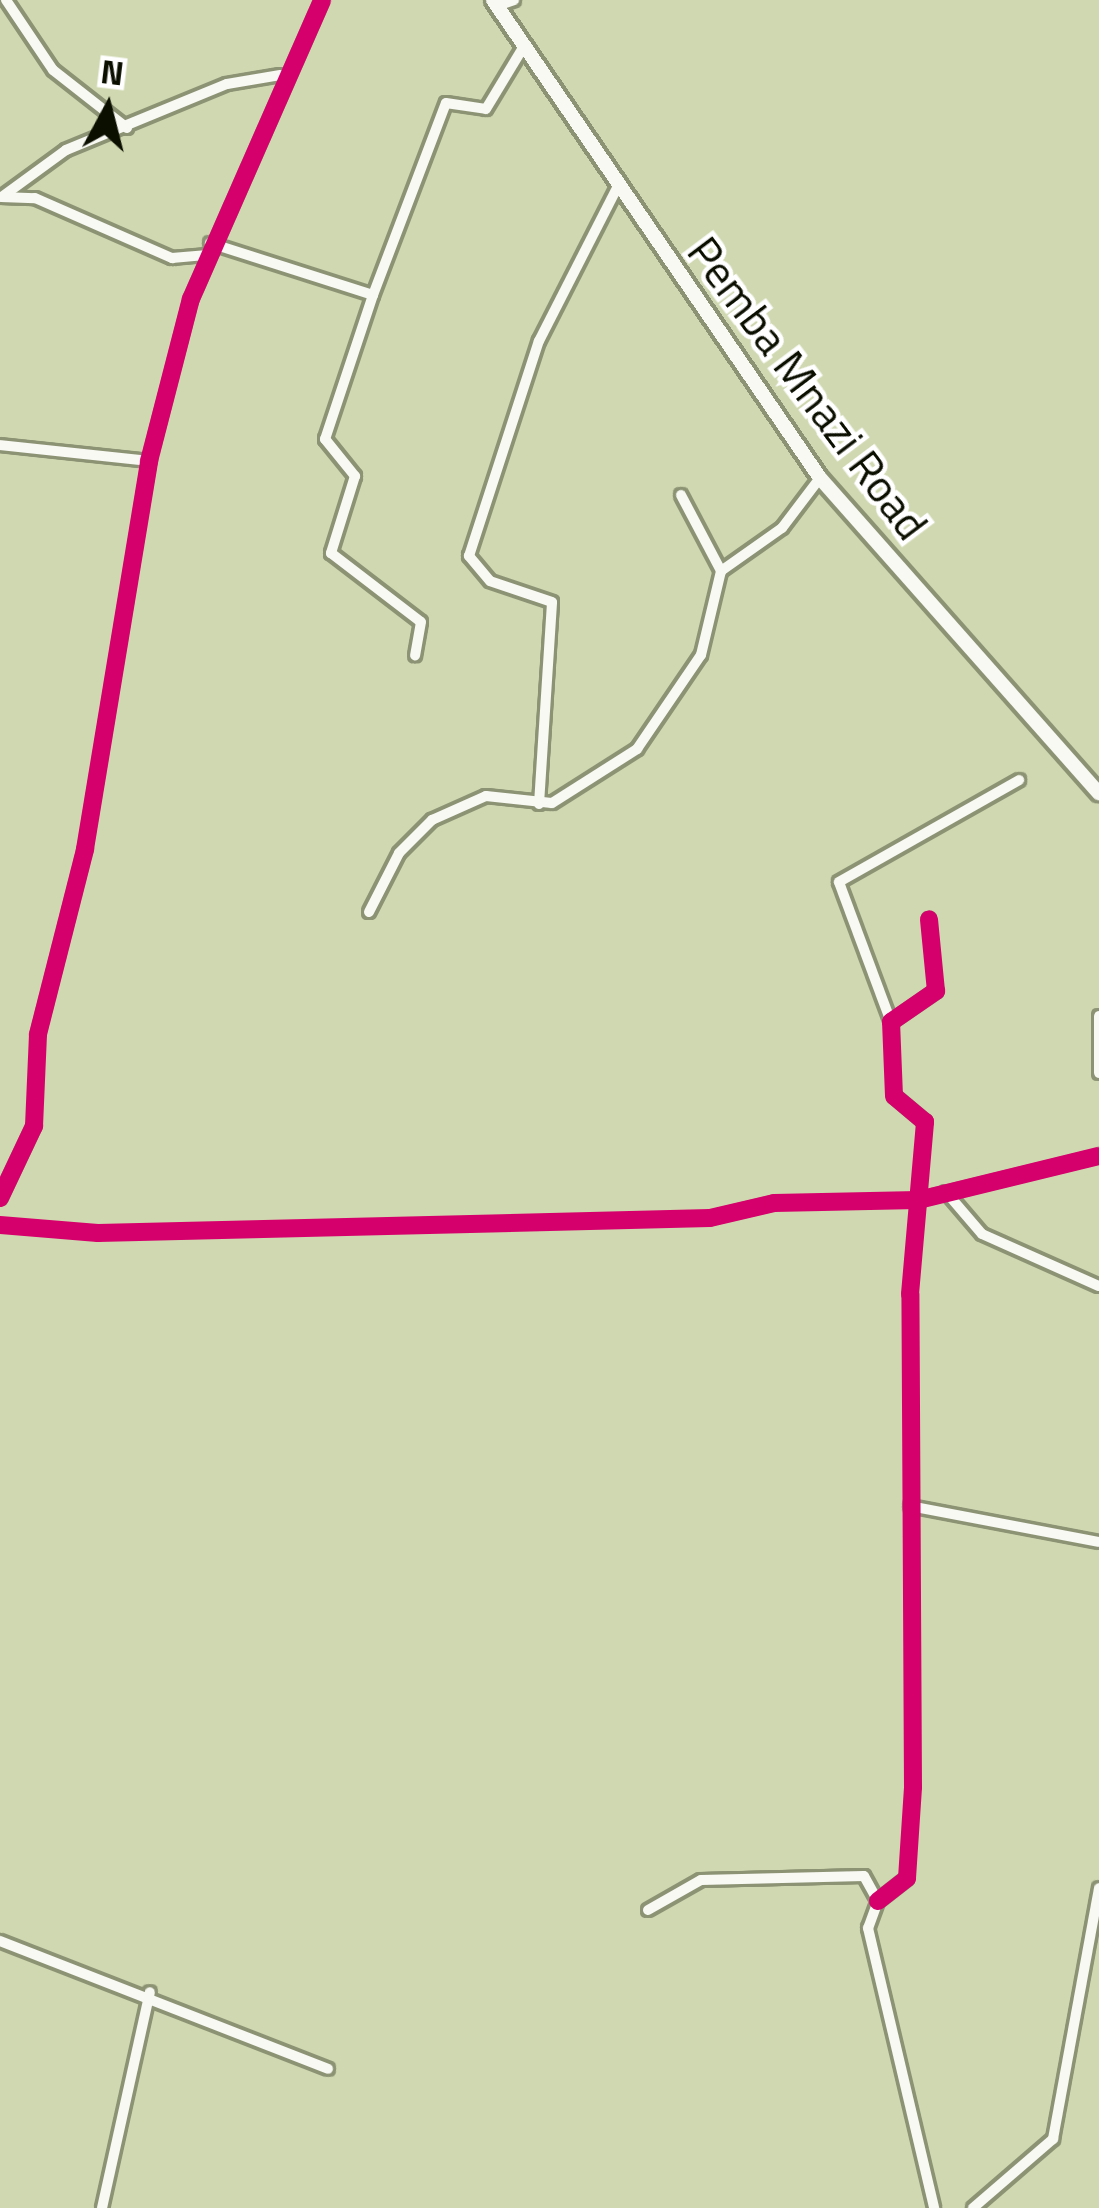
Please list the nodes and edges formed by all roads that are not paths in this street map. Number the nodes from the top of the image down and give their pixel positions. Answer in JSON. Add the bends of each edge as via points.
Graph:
{"nodes":[{"id":1,"x":6,"y":0,"type":"edge"},
{"id":2,"x":322,"y":0,"type":"edge"},
{"id":3,"x":514,"y":0,"type":"edge"},
{"id":4,"x":495,"y":3,"type":"edge"},
{"id":5,"x":524,"y":46,"type":"junction"},
{"id":6,"x":280,"y":75,"type":"junction"},
{"id":7,"x":127,"y":128,"type":"junction"},
{"id":8,"x":618,"y":186,"type":"junction"},
{"id":9,"x":1,"y":196,"type":"edge"},
{"id":10,"x":208,"y":249,"type":"junction"},
{"id":11,"x":373,"y":296,"type":"junction"},
{"id":12,"x":0,"y":445,"type":"edge"},
{"id":13,"x":149,"y":461,"type":"junction"},
{"id":14,"x":820,"y":478,"type":"junction"},
{"id":15,"x":681,"y":495,"type":"dead end"},
{"id":16,"x":721,"y":572,"type":"junction"},
{"id":17,"x":415,"y":656,"type":"dead end"},
{"id":18,"x":1019,"y":780,"type":"dead end"},
{"id":19,"x":1099,"y":793,"type":"edge"},
{"id":20,"x":539,"y":804,"type":"junction"},
{"id":21,"x":369,"y":912,"type":"dead end"},
{"id":22,"x":928,"y":919,"type":"dead end"},
{"id":23,"x":1099,"y":1016,"type":"edge"},
{"id":24,"x":891,"y":1022,"type":"junction"},
{"id":25,"x":1098,"y":1036,"type":"edge"},
{"id":26,"x":1099,"y":1073,"type":"edge"},
{"id":27,"x":1099,"y":1156,"type":"edge"},
{"id":28,"x":946,"y":1192,"type":"junction"},
{"id":29,"x":0,"y":1198,"type":"edge"},
{"id":30,"x":918,"y":1200,"type":"junction"},
{"id":31,"x":0,"y":1225,"type":"edge"},
{"id":32,"x":1099,"y":1286,"type":"edge"},
{"id":33,"x":910,"y":1506,"type":"junction"},
{"id":34,"x":1099,"y":1541,"type":"edge"},
{"id":35,"x":1099,"y":1888,"type":"edge"},
{"id":36,"x":878,"y":1901,"type":"junction"},
{"id":37,"x":648,"y":1910,"type":"dead end"},
{"id":38,"x":0,"y":1941,"type":"edge"},
{"id":39,"x":150,"y":1992,"type":"junction"},
{"id":40,"x":328,"y":2069,"type":"dead end"},
{"id":41,"x":102,"y":2208,"type":"edge"},
{"id":42,"x":934,"y":2208,"type":"edge"},
{"id":43,"x":973,"y":2208,"type":"edge"}],
"edges":[{"from":1,"to":7,"type":"street","via":[[53,70]]},
{"from":2,"to":6,"type":"street"},
{"from":3,"to":4,"type":"street"},
{"from":4,"to":5,"type":"main road","name":"Pemba Mnazi Road"},
{"from":5,"to":8,"type":"main road","name":"Pemba Mnazi Road"},
{"from":5,"to":11,"type":"street","via":[[486,109],[446,103]]},
{"from":6,"to":7,"type":"street","via":[[226,84]]},
{"from":6,"to":10,"type":"street"},
{"from":7,"to":9,"type":"street","via":[[66,150]]},
{"from":8,"to":14,"type":"main road","name":"Pemba Mnazi Road"},
{"from":8,"to":20,"type":"street","via":[[539,341],[469,556],[490,581],[552,602]]},
{"from":9,"to":10,"type":"street","via":[[35,198],[172,258]]},
{"from":10,"to":11,"type":"street"},
{"from":10,"to":13,"type":"street"},
{"from":11,"to":17,"type":"street","via":[[325,439],[355,476],[331,554],[422,622]]},
{"from":12,"to":13,"type":"street"},
{"from":13,"to":29,"type":"street","via":[[85,849],[33,1063],[34,1126]]},
{"from":14,"to":16,"type":"street","via":[[782,528]]},
{"from":14,"to":19,"type":"main road","name":"Pemba Mnazi Road"},
{"from":15,"to":16,"type":"street"},
{"from":16,"to":20,"type":"street","via":[[701,655],[641,743]]},
{"from":18,"to":24,"type":"street","via":[[838,882]]},
{"from":20,"to":21,"type":"street","via":[[486,796],[432,820],[399,853]]},
{"from":22,"to":24,"type":"street","via":[[936,991]]},
{"from":23,"to":25,"type":"street"},
{"from":24,"to":30,"type":"street","via":[[894,1096],[926,1122]]},
{"from":25,"to":26,"type":"street"},
{"from":27,"to":28,"type":"street"},
{"from":28,"to":30,"type":"street"},
{"from":28,"to":32,"type":"street","via":[[982,1234]]},
{"from":30,"to":31,"type":"street","via":[[774,1204],[710,1218],[98,1232]]},
{"from":30,"to":33,"type":"street"},
{"from":33,"to":34,"type":"street"},
{"from":33,"to":36,"type":"street","via":[[908,1878]]},
{"from":35,"to":43,"type":"street","via":[[1053,2139]]},
{"from":36,"to":37,"type":"street","via":[[852,1873],[701,1880]]},
{"from":36,"to":42,"type":"street","via":[[868,1928]]},
{"from":38,"to":39,"type":"street"},
{"from":39,"to":40,"type":"street"},
{"from":39,"to":41,"type":"street"}]}
